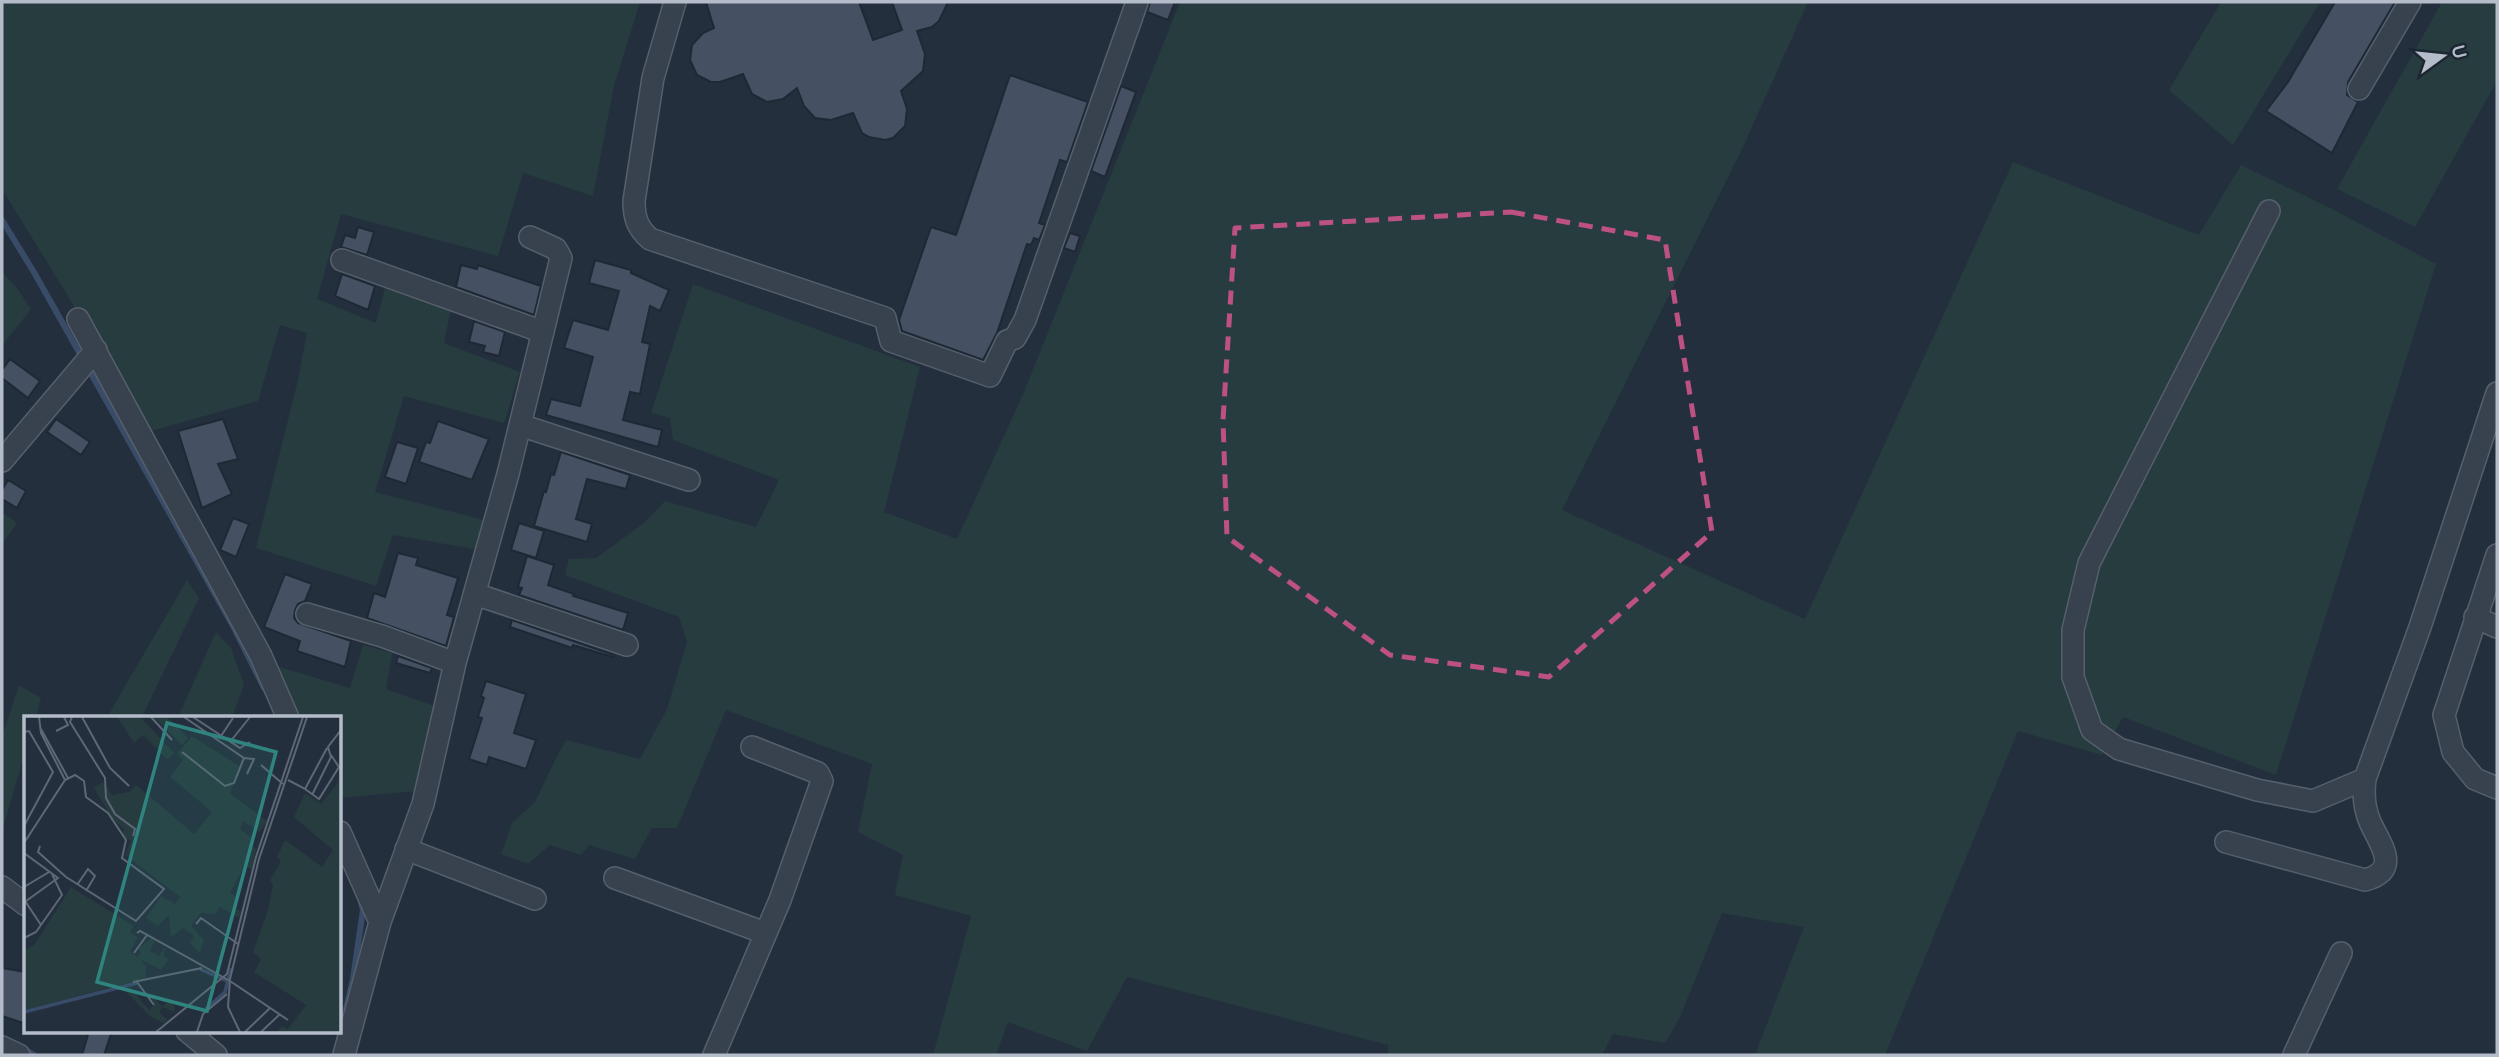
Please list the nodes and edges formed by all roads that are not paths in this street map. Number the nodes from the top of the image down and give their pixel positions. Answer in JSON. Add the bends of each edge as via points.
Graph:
{"nodes":[{"id":1,"x":675,"y":2,"type":"edge"},
{"id":2,"x":1137,"y":2,"type":"edge"},
{"id":3,"x":2410,"y":2,"type":"edge"},
{"id":4,"x":2359,"y":89,"type":"dead end"},
{"id":5,"x":2269,"y":211,"type":"dead end"},
{"id":6,"x":530,"y":237,"type":"dead end"},
{"id":7,"x":342,"y":260,"type":"dead end"},
{"id":8,"x":78,"y":319,"type":"dead end"},
{"id":9,"x":543,"y":332,"type":"junction"},
{"id":10,"x":96,"y":350,"type":"junction"},
{"id":11,"x":2497,"y":393,"type":"edge"},
{"id":12,"x":520,"y":425,"type":"junction"},
{"id":13,"x":2,"y":461,"type":"edge"},
{"id":14,"x":689,"y":480,"type":"dead end"},
{"id":15,"x":2497,"y":555,"type":"edge"},
{"id":16,"x":475,"y":594,"type":"junction"},
{"id":17,"x":307,"y":614,"type":"dead end"},
{"id":18,"x":2475,"y":617,"type":"junction"},
{"id":19,"x":2497,"y":626,"type":"edge"},
{"id":20,"x":627,"y":645,"type":"dead end"},
{"id":21,"x":455,"y":663,"type":"junction"},
{"id":22,"x":287,"y":716,"type":"edge"},
{"id":23,"x":752,"y":747,"type":"dead end"},
{"id":24,"x":2365,"y":779,"type":"junction"},
{"id":25,"x":2497,"y":788,"type":"edge"},
{"id":26,"x":341,"y":834,"type":"edge"},
{"id":27,"x":2226,"y":842,"type":"dead end"},
{"id":28,"x":406,"y":849,"type":"junction"},
{"id":29,"x":615,"y":878,"type":"dead end"},
{"id":30,"x":2,"y":887,"type":"edge"},
{"id":31,"x":535,"y":899,"type":"dead end"},
{"id":32,"x":24,"y":904,"type":"edge"},
{"id":33,"x":380,"y":922,"type":"junction"},
{"id":34,"x":765,"y":933,"type":"junction"},
{"id":35,"x":2341,"y":953,"type":"dead end"},
{"id":36,"x":188,"y":1032,"type":"edge"},
{"id":37,"x":2,"y":1048,"type":"edge"},
{"id":38,"x":19,"y":1055,"type":"edge"},
{"id":39,"x":216,"y":1055,"type":"edge"},
{"id":40,"x":344,"y":1055,"type":"edge"},
{"id":41,"x":714,"y":1055,"type":"edge"},
{"id":42,"x":2294,"y":1055,"type":"edge"}],
"edges":[{"from":1,"to":2,"type":"street","via":[[653,78],[636,188],[634,216],[639,229],[650,239],[885,318],[891,341],[990,376],[1007,341],[1025,320]]},
{"from":3,"to":4,"type":"street"},
{"from":5,"to":24,"type":"street","via":[[2089,563],[2073,631],[2073,677],[2092,730],[2119,748],[2257,790],[2313,801]]},
{"from":6,"to":9,"type":"street","via":[[556,248],[561,256]]},
{"from":7,"to":9,"type":"street"},
{"from":8,"to":10,"type":"street"},
{"from":9,"to":12,"type":"street"},
{"from":10,"to":13,"type":"street"},
{"from":10,"to":22,"type":"street","via":[[261,656]]},
{"from":11,"to":24,"type":"street"},
{"from":12,"to":14,"type":"street"},
{"from":12,"to":16,"type":"street"},
{"from":15,"to":18,"type":"street"},
{"from":16,"to":20,"type":"street"},
{"from":16,"to":21,"type":"street"},
{"from":17,"to":21,"type":"street"},
{"from":18,"to":19,"type":"street"},
{"from":18,"to":25,"type":"street","via":[[2444,715],[2453,752],[2475,779]]},
{"from":21,"to":28,"type":"street","via":[[423,804]]},
{"from":23,"to":34,"type":"street","via":[[818,773],[822,781]]},
{"from":24,"to":27,"type":"street","via":[[2365,808],[2386,858],[2376,877],[2365,880]]},
{"from":26,"to":33,"type":"street"},
{"from":28,"to":31,"type":"street"},
{"from":28,"to":33,"type":"street"},
{"from":29,"to":34,"type":"street"},
{"from":30,"to":32,"type":"street"},
{"from":33,"to":40,"type":"street"},
{"from":34,"to":41,"type":"street"},
{"from":35,"to":42,"type":"street"},
{"from":36,"to":39,"type":"street"},
{"from":37,"to":38,"type":"street"}]}
